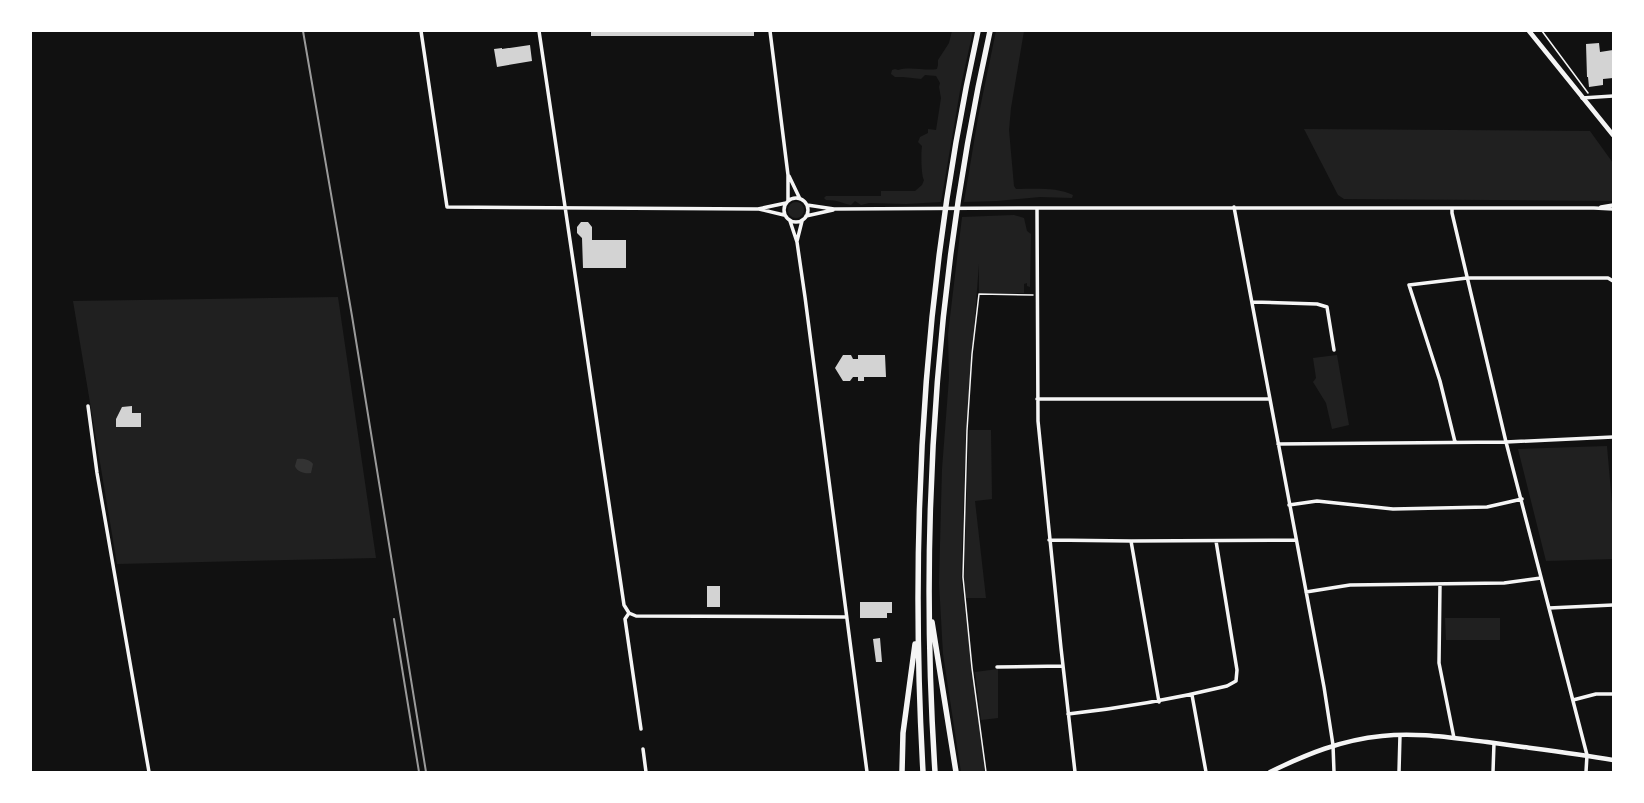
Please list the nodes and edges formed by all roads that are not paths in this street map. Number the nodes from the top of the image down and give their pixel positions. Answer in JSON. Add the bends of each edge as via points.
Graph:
{"nodes":[{"id":1,"x":421,"y":31,"type":"edge"},
{"id":2,"x":539,"y":31,"type":"edge"},
{"id":3,"x":770,"y":31,"type":"edge"},
{"id":4,"x":978,"y":31,"type":"edge"},
{"id":5,"x":990,"y":31,"type":"edge"},
{"id":6,"x":1529,"y":31,"type":"edge"},
{"id":7,"x":1613,"y":97,"type":"edge"},
{"id":8,"x":1582,"y":98,"type":"junction"},
{"id":9,"x":1613,"y":135,"type":"edge"},
{"id":10,"x":788,"y":175,"type":"junction"},
{"id":11,"x":800,"y":199,"type":"junction"},
{"id":12,"x":787,"y":202,"type":"junction"},
{"id":13,"x":806,"y":204,"type":"junction"},
{"id":14,"x":1613,"y":205,"type":"edge"},
{"id":15,"x":1234,"y":207,"type":"junction"},
{"id":16,"x":566,"y":208,"type":"junction"},
{"id":17,"x":1038,"y":208,"type":"junction"},
{"id":18,"x":1452,"y":208,"type":"junction"},
{"id":19,"x":1594,"y":208,"type":"junction"},
{"id":20,"x":758,"y":209,"type":"junction"},
{"id":21,"x":834,"y":209,"type":"junction"},
{"id":22,"x":1613,"y":209,"type":"edge"},
{"id":23,"x":784,"y":215,"type":"junction"},
{"id":24,"x":806,"y":216,"type":"junction"},
{"id":25,"x":802,"y":221,"type":"junction"},
{"id":26,"x":790,"y":222,"type":"junction"},
{"id":27,"x":797,"y":242,"type":"junction"},
{"id":28,"x":1467,"y":278,"type":"junction"},
{"id":29,"x":1613,"y":281,"type":"edge"},
{"id":30,"x":1252,"y":302,"type":"junction"},
{"id":31,"x":1334,"y":350,"type":"dead end"},
{"id":32,"x":1038,"y":399,"type":"junction"},
{"id":33,"x":1270,"y":399,"type":"junction"},
{"id":34,"x":88,"y":406,"type":"dead end"},
{"id":35,"x":1613,"y":437,"type":"edge"},
{"id":36,"x":1455,"y":442,"type":"junction"},
{"id":37,"x":1506,"y":442,"type":"junction"},
{"id":38,"x":1278,"y":444,"type":"junction"},
{"id":39,"x":1522,"y":499,"type":"junction"},
{"id":40,"x":1289,"y":505,"type":"junction"},
{"id":41,"x":1049,"y":540,"type":"junction"},
{"id":42,"x":1295,"y":540,"type":"junction"},
{"id":43,"x":1132,"y":541,"type":"junction"},
{"id":44,"x":1216,"y":541,"type":"junction"},
{"id":45,"x":1541,"y":578,"type":"junction"},
{"id":46,"x":1440,"y":584,"type":"junction"},
{"id":47,"x":1306,"y":592,"type":"junction"},
{"id":48,"x":929,"y":603,"type":"junction"},
{"id":49,"x":1613,"y":605,"type":"edge"},
{"id":50,"x":1549,"y":608,"type":"junction"},
{"id":51,"x":629,"y":613,"type":"junction"},
{"id":52,"x":846,"y":617,"type":"junction"},
{"id":53,"x":918,"y":630,"type":"junction"},
{"id":54,"x":1063,"y":666,"type":"junction"},
{"id":55,"x":997,"y":667,"type":"dead end"},
{"id":56,"x":1613,"y":694,"type":"edge"},
{"id":57,"x":1192,"y":695,"type":"junction"},
{"id":58,"x":1572,"y":700,"type":"junction"},
{"id":59,"x":1159,"y":702,"type":"junction"},
{"id":60,"x":1068,"y":714,"type":"junction"},
{"id":61,"x":641,"y":729,"type":"dead end"},
{"id":62,"x":1400,"y":734,"type":"junction"},
{"id":63,"x":1454,"y":738,"type":"junction"},
{"id":64,"x":1494,"y":743,"type":"junction"},
{"id":65,"x":1333,"y":745,"type":"junction"},
{"id":66,"x":643,"y":749,"type":"dead end"},
{"id":67,"x":1587,"y":755,"type":"junction"},
{"id":68,"x":1613,"y":760,"type":"edge"},
{"id":69,"x":149,"y":772,"type":"edge"},
{"id":70,"x":646,"y":772,"type":"edge"},
{"id":71,"x":866,"y":772,"type":"edge"},
{"id":72,"x":902,"y":772,"type":"edge"},
{"id":73,"x":923,"y":772,"type":"edge"},
{"id":74,"x":935,"y":772,"type":"edge"},
{"id":75,"x":956,"y":772,"type":"edge"},
{"id":76,"x":1075,"y":772,"type":"edge"},
{"id":77,"x":1206,"y":772,"type":"edge"},
{"id":78,"x":1270,"y":772,"type":"edge"},
{"id":79,"x":1334,"y":772,"type":"edge"},
{"id":80,"x":1399,"y":772,"type":"edge"},
{"id":81,"x":1493,"y":772,"type":"edge"},
{"id":82,"x":1586,"y":772,"type":"edge"}],
"edges":[{"from":1,"to":16,"type":"street","via":[[447,207]]},
{"from":2,"to":16,"type":"street"},
{"from":3,"to":10,"type":"street"},
{"from":4,"to":53,"type":"highway","via":[[947,200],[928,361],[919,508]]},
{"from":5,"to":48,"type":"highway","via":[[965,164],[945,306],[933,462]]},
{"from":6,"to":8,"type":"main road"},
{"from":7,"to":8,"type":"street"},
{"from":8,"to":9,"type":"main road"},
{"from":10,"to":11,"type":"street"},
{"from":10,"to":12,"type":"street"},
{"from":11,"to":12,"type":"street","via":[[793,198]]},
{"from":11,"to":13,"type":"street"},
{"from":12,"to":20,"type":"street"},
{"from":12,"to":23,"type":"street","via":[[783,209]]},
{"from":13,"to":21,"type":"street"},
{"from":13,"to":24,"type":"street"},
{"from":14,"to":19,"type":"street"},
{"from":15,"to":17,"type":"street"},
{"from":15,"to":18,"type":"street"},
{"from":15,"to":30,"type":"street"},
{"from":16,"to":20,"type":"street"},
{"from":16,"to":51,"type":"street","via":[[624,606]]},
{"from":17,"to":21,"type":"street"},
{"from":17,"to":32,"type":"street"},
{"from":18,"to":19,"type":"street"},
{"from":18,"to":28,"type":"street"},
{"from":19,"to":22,"type":"street"},
{"from":20,"to":23,"type":"street"},
{"from":21,"to":24,"type":"street"},
{"from":23,"to":26,"type":"street"},
{"from":24,"to":25,"type":"street"},
{"from":25,"to":26,"type":"street"},
{"from":25,"to":27,"type":"street"},
{"from":26,"to":27,"type":"street"},
{"from":27,"to":52,"type":"street"},
{"from":28,"to":29,"type":"street","via":[[1608,278]]},
{"from":28,"to":36,"type":"street","via":[[1408,285],[1432,355]]},
{"from":28,"to":37,"type":"street"},
{"from":30,"to":31,"type":"street","via":[[1317,304],[1327,307]]},
{"from":30,"to":33,"type":"street"},
{"from":32,"to":33,"type":"street"},
{"from":32,"to":41,"type":"street"},
{"from":33,"to":38,"type":"street"},
{"from":34,"to":69,"type":"street"},
{"from":35,"to":37,"type":"street"},
{"from":36,"to":37,"type":"street"},
{"from":36,"to":38,"type":"street"},
{"from":37,"to":39,"type":"street"},
{"from":38,"to":40,"type":"street"},
{"from":39,"to":40,"type":"street","via":[[1487,507],[1393,509],[1317,501]]},
{"from":39,"to":45,"type":"street"},
{"from":40,"to":42,"type":"street"},
{"from":41,"to":43,"type":"street"},
{"from":41,"to":54,"type":"street"},
{"from":42,"to":44,"type":"street"},
{"from":42,"to":47,"type":"street"},
{"from":43,"to":44,"type":"street"},
{"from":43,"to":59,"type":"street"},
{"from":44,"to":57,"type":"street","via":[[1237,670],[1236,680],[1229,686]]},
{"from":45,"to":46,"type":"street","via":[[1504,583]]},
{"from":45,"to":50,"type":"street"},
{"from":46,"to":47,"type":"street","via":[[1350,585]]},
{"from":46,"to":63,"type":"street","via":[[1440,663]]},
{"from":47,"to":65,"type":"street"},
{"from":48,"to":74,"type":"highway"},
{"from":48,"to":75,"type":"highway"},
{"from":49,"to":50,"type":"street"},
{"from":50,"to":58,"type":"street"},
{"from":51,"to":52,"type":"street","via":[[636,616]]},
{"from":51,"to":61,"type":"street","via":[[625,619]]},
{"from":52,"to":71,"type":"street"},
{"from":53,"to":72,"type":"highway","via":[[903,733]]},
{"from":53,"to":73,"type":"highway"},
{"from":54,"to":55,"type":"street"},
{"from":54,"to":60,"type":"street"},
{"from":56,"to":58,"type":"street","via":[[1596,694]]},
{"from":57,"to":59,"type":"street"},
{"from":57,"to":77,"type":"street"},
{"from":58,"to":67,"type":"street"},
{"from":59,"to":60,"type":"street"},
{"from":60,"to":76,"type":"street"},
{"from":62,"to":63,"type":"main road"},
{"from":62,"to":65,"type":"main road"},
{"from":62,"to":80,"type":"street"},
{"from":63,"to":64,"type":"main road"},
{"from":64,"to":67,"type":"main road"},
{"from":64,"to":81,"type":"street"},
{"from":65,"to":78,"type":"main road"},
{"from":65,"to":79,"type":"street"},
{"from":66,"to":70,"type":"street"},
{"from":67,"to":68,"type":"main road"},
{"from":67,"to":82,"type":"street"}]}
